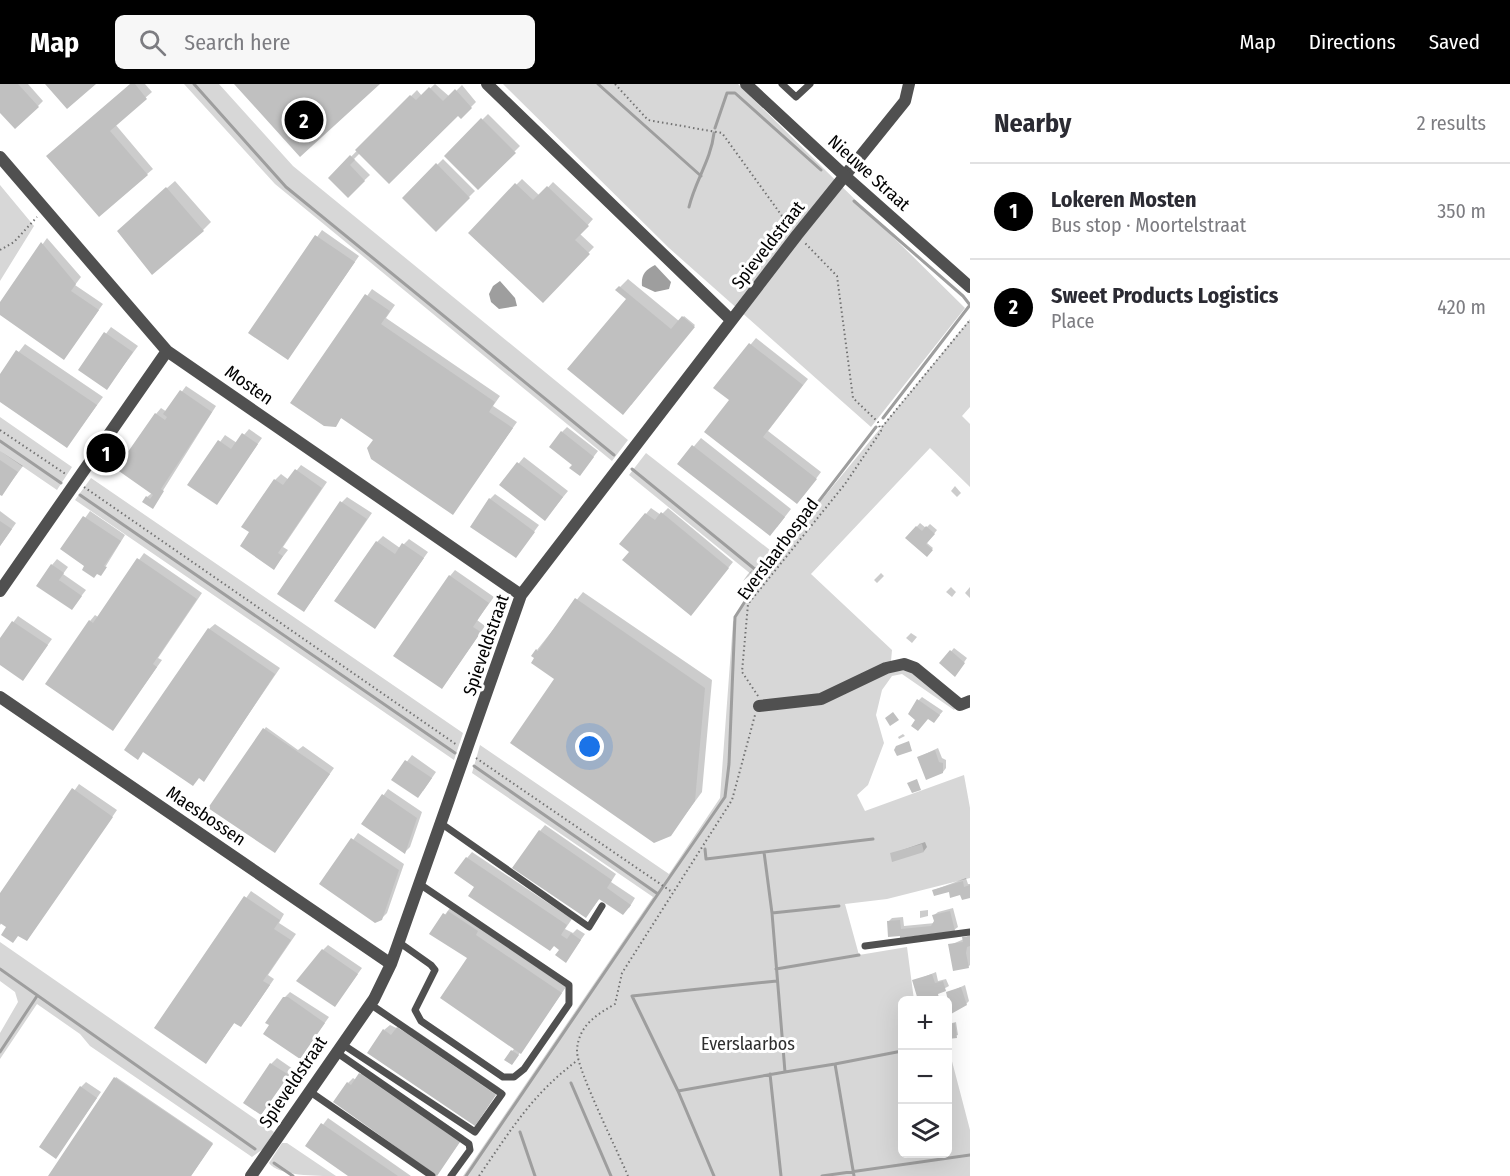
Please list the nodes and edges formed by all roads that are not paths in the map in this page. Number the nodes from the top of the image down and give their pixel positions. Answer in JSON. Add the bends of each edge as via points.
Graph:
{"nodes":[{"id":1,"x":487,"y":84,"type":"edge"},
{"id":2,"x":746,"y":84,"type":"edge"},
{"id":3,"x":782,"y":84,"type":"edge"},
{"id":4,"x":810,"y":84,"type":"edge"},
{"id":5,"x":909,"y":84,"type":"edge"},
{"id":6,"x":0,"y":157,"type":"edge"},
{"id":7,"x":846,"y":177,"type":"junction"},
{"id":8,"x":970,"y":287,"type":"edge"},
{"id":9,"x":731,"y":320,"type":"junction"},
{"id":10,"x":167,"y":351,"type":"junction"},
{"id":11,"x":0,"y":591,"type":"edge"},
{"id":12,"x":522,"y":595,"type":"junction"},
{"id":13,"x":0,"y":697,"type":"edge"},
{"id":14,"x":965,"y":703,"type":"edge"},
{"id":15,"x":759,"y":706,"type":"road end"},
{"id":16,"x":970,"y":715,"type":"edge"},
{"id":17,"x":442,"y":824,"type":"junction"},
{"id":18,"x":421,"y":885,"type":"junction"},
{"id":19,"x":602,"y":906,"type":"dead end"},
{"id":20,"x":970,"y":932,"type":"edge"},
{"id":21,"x":400,"y":943,"type":"junction"},
{"id":22,"x":865,"y":946,"type":"dead end"},
{"id":23,"x":391,"y":964,"type":"junction"},
{"id":24,"x":370,"y":1004,"type":"junction"},
{"id":25,"x":339,"y":1048,"type":"junction"},
{"id":26,"x":309,"y":1091,"type":"junction"},
{"id":27,"x":251,"y":1176,"type":"edge"},
{"id":28,"x":432,"y":1176,"type":"edge"},
{"id":29,"x":451,"y":1176,"type":"edge"}],
"edges":[{"from":1,"to":9,"type":"street"},
{"from":2,"to":7,"type":"street","name":"Nieuwe Straat"},
{"from":3,"to":4,"type":"lane","via":[[795,97]]},
{"from":5,"to":7,"type":"street","name":"Spieveldstraat","via":[[905,101]]},
{"from":6,"to":10,"type":"street","name":"Mosten"},
{"from":7,"to":8,"type":"street","name":"Nieuwe Straat"},
{"from":7,"to":9,"type":"street","name":"Spieveldstraat"},
{"from":9,"to":12,"type":"street","name":"Spieveldstraat"},
{"from":10,"to":11,"type":"street"},
{"from":10,"to":12,"type":"street","name":"Mosten"},
{"from":12,"to":17,"type":"street","name":"Spieveldstraat"},
{"from":13,"to":23,"type":"street","name":"Maesbossen"},
{"from":14,"to":15,"type":"street","via":[[904,664],[886,668],[821,699]]},
{"from":14,"to":16,"type":"street"},
{"from":17,"to":18,"type":"street","name":"Spieveldstraat"},
{"from":17,"to":19,"type":"lane","via":[[589,927]]},
{"from":18,"to":21,"type":"street","name":"Spieveldstraat"},
{"from":18,"to":21,"type":"lane","via":[[569,984],[569,1004],[524,1069],[514,1077],[503,1077],[421,1021],[415,1010],[435,970]]},
{"from":20,"to":22,"type":"lane"},
{"from":21,"to":23,"type":"street","name":"Spieveldstraat"},
{"from":23,"to":24,"type":"street","name":"Spieveldstraat"},
{"from":24,"to":25,"type":"street","name":"Spieveldstraat"},
{"from":24,"to":25,"type":"lane","via":[[502,1094],[474,1132]]},
{"from":25,"to":26,"type":"street","name":"Spieveldstraat"},
{"from":25,"to":29,"type":"lane","via":[[469,1144],[470,1150]]},
{"from":26,"to":27,"type":"street","name":"Spieveldstraat"},
{"from":26,"to":28,"type":"lane"}]}
